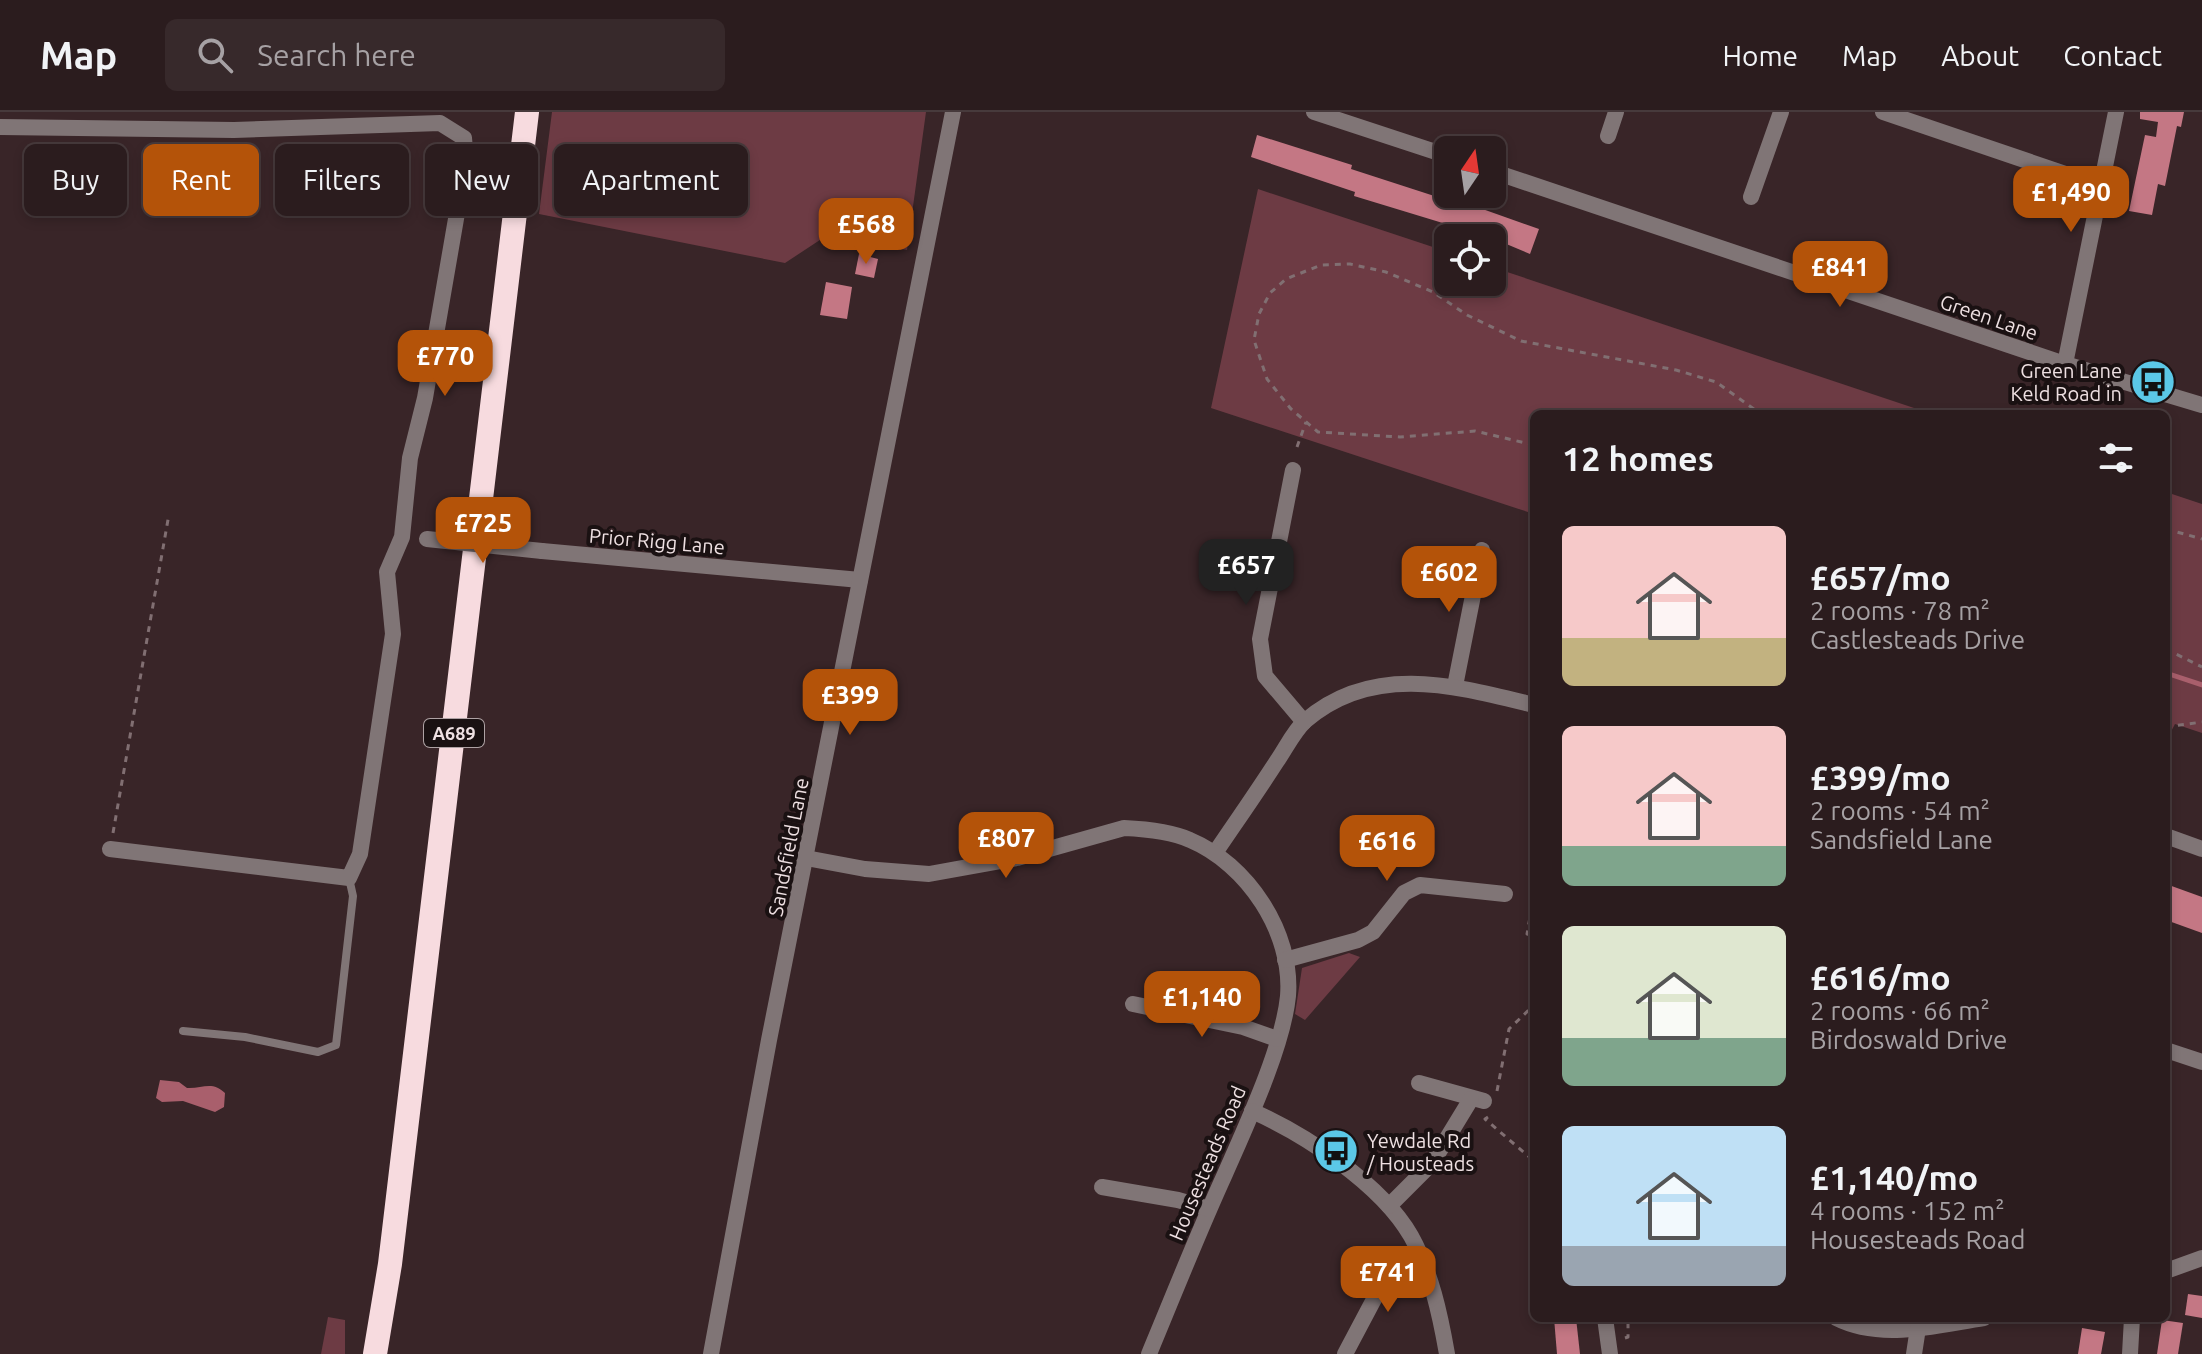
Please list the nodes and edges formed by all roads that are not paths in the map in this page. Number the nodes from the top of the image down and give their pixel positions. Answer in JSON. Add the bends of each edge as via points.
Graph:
{"nodes":[{"id":1,"x":527,"y":112,"type":"edge"},
{"id":2,"x":953,"y":112,"type":"edge"},
{"id":3,"x":1314,"y":112,"type":"edge"},
{"id":4,"x":1616,"y":112,"type":"edge"},
{"id":5,"x":1781,"y":112,"type":"edge"},
{"id":6,"x":1883,"y":112,"type":"edge"},
{"id":7,"x":2116,"y":112,"type":"edge"},
{"id":8,"x":1351,"y":118,"type":"edge"},
{"id":9,"x":1927,"y":119,"type":"edge"},
{"id":10,"x":0,"y":127,"type":"edge"},
{"id":11,"x":1608,"y":136,"type":"dead end"},
{"id":12,"x":1434,"y":151,"type":"edge"},
{"id":13,"x":1506,"y":176,"type":"edge"},
{"id":14,"x":2101,"y":186,"type":"junction"},
{"id":15,"x":1751,"y":197,"type":"dead end"},
{"id":16,"x":2065,"y":364,"type":"junction"},
{"id":17,"x":2202,"y":405,"type":"edge"},
{"id":18,"x":1293,"y":470,"type":"dead end"},
{"id":19,"x":402,"y":537,"type":"junction"},
{"id":20,"x":1482,"y":550,"type":"dead end"},
{"id":21,"x":860,"y":580,"type":"junction"},
{"id":22,"x":1455,"y":686,"type":"junction"},
{"id":23,"x":1530,"y":704,"type":"edge"},
{"id":24,"x":1304,"y":722,"type":"junction"},
{"id":25,"x":2170,"y":837,"type":"edge"},
{"id":26,"x":110,"y":849,"type":"road end"},
{"id":27,"x":2202,"y":849,"type":"edge"},
{"id":28,"x":1215,"y":853,"type":"junction"},
{"id":29,"x":806,"y":858,"type":"junction"},
{"id":30,"x":349,"y":878,"type":"junction"},
{"id":31,"x":1505,"y":894,"type":"dead end"},
{"id":32,"x":1285,"y":960,"type":"junction"},
{"id":33,"x":1133,"y":1004,"type":"dead end"},
{"id":34,"x":183,"y":1031,"type":"dead end"},
{"id":35,"x":1277,"y":1039,"type":"junction"},
{"id":36,"x":2170,"y":1051,"type":"edge"},
{"id":37,"x":2202,"y":1062,"type":"edge"},
{"id":38,"x":1419,"y":1083,"type":"dead end"},
{"id":39,"x":1252,"y":1111,"type":"junction"},
{"id":40,"x":1102,"y":1187,"type":"dead end"},
{"id":41,"x":1389,"y":1206,"type":"junction"},
{"id":42,"x":1209,"y":1209,"type":"junction"},
{"id":43,"x":2202,"y":1258,"type":"edge"},
{"id":44,"x":1422,"y":1263,"type":"junction"},
{"id":45,"x":2170,"y":1270,"type":"edge"},
{"id":46,"x":1606,"y":1322,"type":"edge"},
{"id":47,"x":1848,"y":1322,"type":"edge"},
{"id":48,"x":1958,"y":1322,"type":"edge"},
{"id":49,"x":2132,"y":1322,"type":"edge"},
{"id":50,"x":1918,"y":1328,"type":"junction"},
{"id":51,"x":375,"y":1354,"type":"edge"},
{"id":52,"x":711,"y":1354,"type":"edge"},
{"id":53,"x":1149,"y":1354,"type":"edge"},
{"id":54,"x":1345,"y":1354,"type":"edge"},
{"id":55,"x":1447,"y":1354,"type":"edge"},
{"id":56,"x":1610,"y":1354,"type":"edge"},
{"id":57,"x":1914,"y":1354,"type":"edge"},
{"id":58,"x":2130,"y":1354,"type":"edge"}],
"edges":[{"from":1,"to":51,"type":"highway","number":"A689"},
{"from":2,"to":21,"type":"street","name":"Sandsfield Lane"},
{"from":3,"to":8,"type":"street"},
{"from":4,"to":11,"type":"street"},
{"from":5,"to":15,"type":"street"},
{"from":6,"to":9,"type":"street"},
{"from":7,"to":14,"type":"street"},
{"from":8,"to":12,"type":"street"},
{"from":9,"to":14,"type":"street"},
{"from":10,"to":19,"type":"street","via":[[234,130],[440,123],[464,138],[466,161],[410,458]]},
{"from":13,"to":16,"type":"street","name":"Green Lane"},
{"from":14,"to":16,"type":"street"},
{"from":16,"to":17,"type":"street","name":"Green Lane"},
{"from":18,"to":24,"type":"street","via":[[1260,639],[1265,676]]},
{"from":19,"to":21,"type":"street","name":"Prior Rigg Lane","bridge":true},
{"from":19,"to":30,"type":"street","via":[[387,572],[393,634],[360,854]]},
{"from":20,"to":22,"type":"street"},
{"from":21,"to":29,"type":"street","name":"Sandsfield Lane"},
{"from":22,"to":23,"type":"street"},
{"from":22,"to":24,"type":"street","via":[[1388,683],[1345,695]]},
{"from":24,"to":28,"type":"street"},
{"from":25,"to":27,"type":"street"},
{"from":26,"to":30,"type":"street"},
{"from":28,"to":29,"type":"street","name":"Housesteads Road","via":[[1188,839],[1124,828],[1017,858],[929,874]]},
{"from":28,"to":32,"type":"street","name":"Housesteads Road","via":[[1248,882],[1274,922]]},
{"from":29,"to":52,"type":"street","name":"Sandsfield Lane"},
{"from":30,"to":34,"type":"lane","via":[[353,896],[336,1045],[318,1052]]},
{"from":31,"to":32,"type":"street","via":[[1420,885],[1404,893],[1373,932]]},
{"from":32,"to":35,"type":"street","name":"Housesteads Road","via":[[1288,995]]},
{"from":33,"to":35,"type":"street"},
{"from":35,"to":39,"type":"street","name":"Housesteads Road"},
{"from":36,"to":37,"type":"street"},
{"from":38,"to":41,"type":"street","via":[[1485,1104]]},
{"from":39,"to":41,"type":"street","via":[[1325,1152]]},
{"from":39,"to":42,"type":"street","name":"Housesteads Road"},
{"from":40,"to":42,"type":"street"},
{"from":41,"to":44,"type":"street","via":[[1411,1236]]},
{"from":42,"to":53,"type":"street","name":"Housesteads Road"},
{"from":43,"to":45,"type":"street"},
{"from":44,"to":54,"type":"street","via":[[1381,1286]]},
{"from":44,"to":55,"type":"street"},
{"from":46,"to":56,"type":"street"},
{"from":47,"to":50,"type":"street","via":[[1888,1330]]},
{"from":48,"to":50,"type":"street"},
{"from":49,"to":58,"type":"street"},
{"from":50,"to":57,"type":"street"}]}
